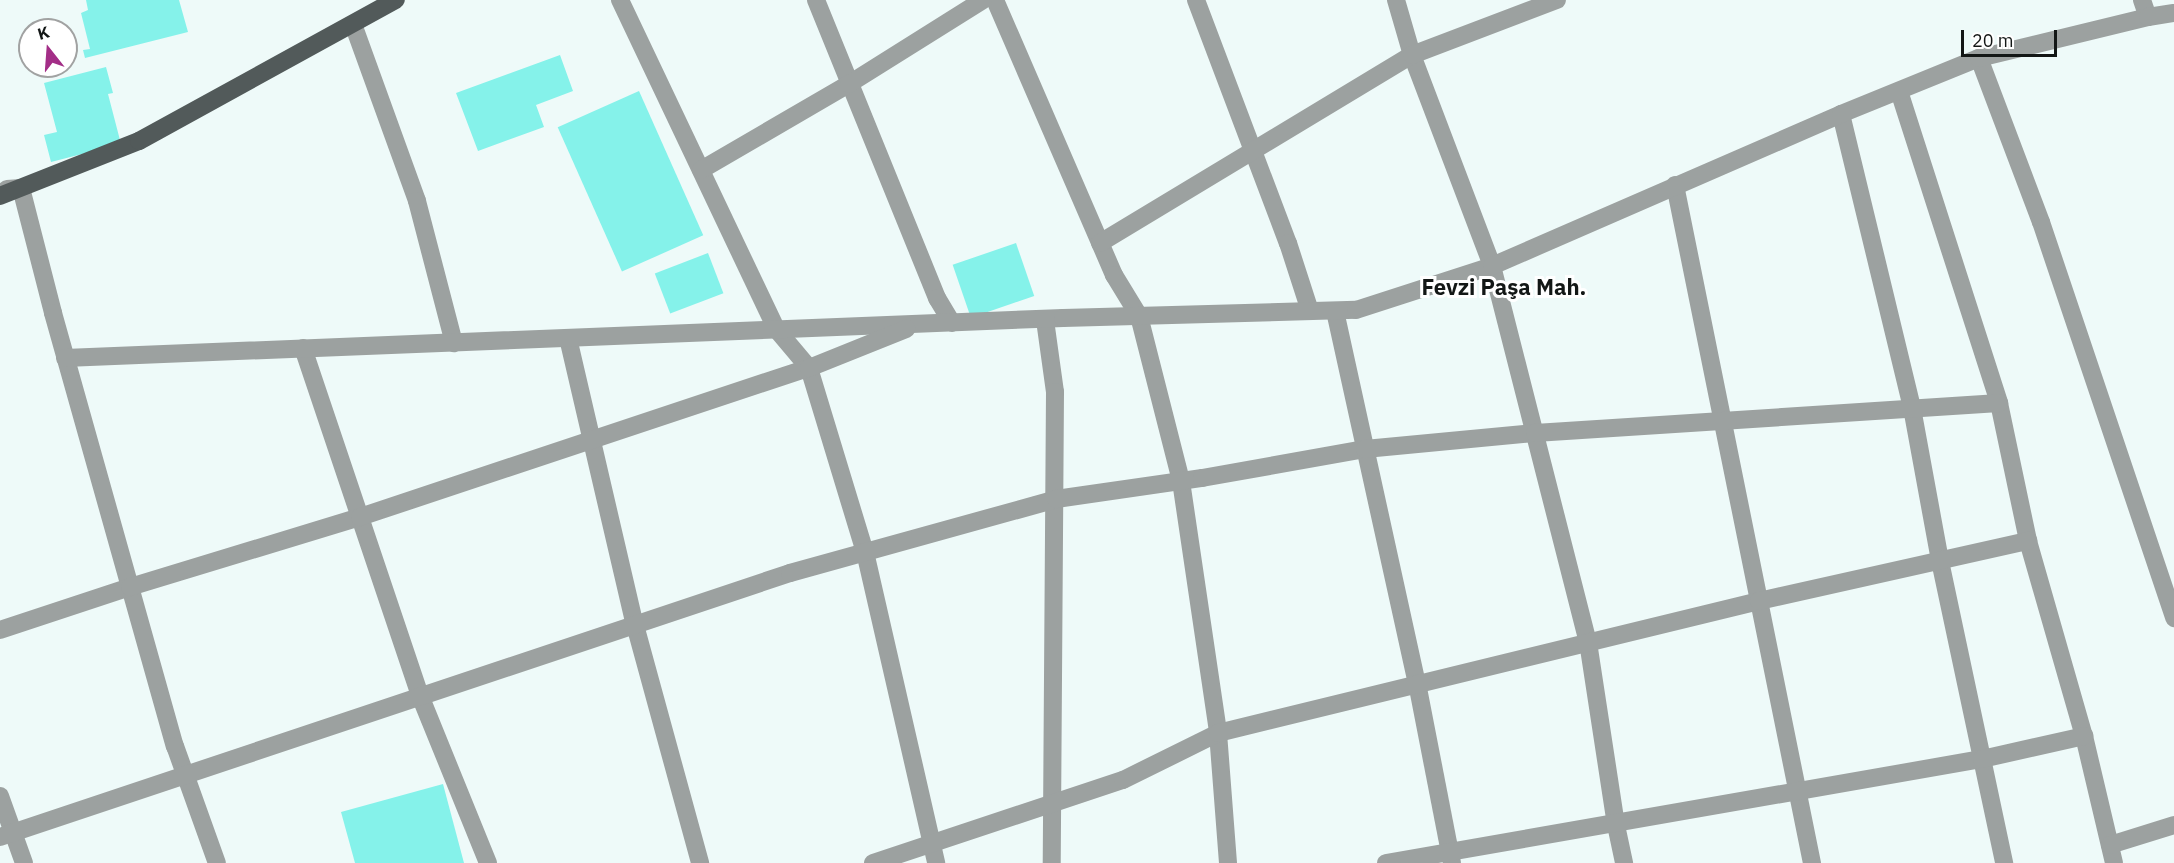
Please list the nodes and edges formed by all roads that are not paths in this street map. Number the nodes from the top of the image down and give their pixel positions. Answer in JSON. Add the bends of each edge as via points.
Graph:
{"nodes":[{"id":1,"x":396,"y":0,"type":"edge"},
{"id":2,"x":620,"y":0,"type":"edge"},
{"id":3,"x":816,"y":0,"type":"edge"},
{"id":4,"x":983,"y":0,"type":"edge"},
{"id":5,"x":994,"y":0,"type":"edge"},
{"id":6,"x":1196,"y":0,"type":"edge"},
{"id":7,"x":1396,"y":0,"type":"edge"},
{"id":8,"x":1557,"y":0,"type":"edge"},
{"id":9,"x":2145,"y":9,"type":"edge"},
{"id":10,"x":2174,"y":13,"type":"edge"},
{"id":11,"x":353,"y":24,"type":"junction"},
{"id":12,"x":1412,"y":55,"type":"junction"},
{"id":13,"x":1979,"y":58,"type":"junction"},
{"id":14,"x":849,"y":84,"type":"junction"},
{"id":15,"x":1899,"y":91,"type":"junction"},
{"id":16,"x":1841,"y":114,"type":"junction"},
{"id":17,"x":1253,"y":151,"type":"junction"},
{"id":18,"x":701,"y":171,"type":"junction"},
{"id":19,"x":1675,"y":185,"type":"junction"},
{"id":20,"x":21,"y":188,"type":"junction"},
{"id":21,"x":0,"y":189,"type":"edge"},
{"id":22,"x":0,"y":196,"type":"edge"},
{"id":23,"x":1100,"y":243,"type":"junction"},
{"id":24,"x":1492,"y":266,"type":"junction"},
{"id":25,"x":1310,"y":311,"type":"junction"},
{"id":26,"x":1335,"y":311,"type":"junction"},
{"id":27,"x":1139,"y":316,"type":"junction"},
{"id":28,"x":1045,"y":320,"type":"junction"},
{"id":29,"x":952,"y":323,"type":"junction"},
{"id":30,"x":919,"y":324,"type":"junction"},
{"id":31,"x":777,"y":330,"type":"junction"},
{"id":32,"x":568,"y":338,"type":"junction"},
{"id":33,"x":454,"y":343,"type":"junction"},
{"id":34,"x":303,"y":348,"type":"junction"},
{"id":35,"x":65,"y":358,"type":"junction"},
{"id":36,"x":809,"y":368,"type":"junction"},
{"id":37,"x":1999,"y":403,"type":"junction"},
{"id":38,"x":1912,"y":408,"type":"junction"},
{"id":39,"x":1724,"y":421,"type":"junction"},
{"id":40,"x":1535,"y":433,"type":"junction"},
{"id":41,"x":592,"y":440,"type":"junction"},
{"id":42,"x":1365,"y":449,"type":"junction"},
{"id":43,"x":1181,"y":481,"type":"junction"},
{"id":44,"x":1056,"y":499,"type":"junction"},
{"id":45,"x":360,"y":517,"type":"junction"},
{"id":46,"x":2028,"y":541,"type":"junction"},
{"id":47,"x":865,"y":552,"type":"junction"},
{"id":48,"x":1940,"y":561,"type":"junction"},
{"id":49,"x":2169,"y":582,"type":"edge"},
{"id":50,"x":130,"y":587,"type":"junction"},
{"id":51,"x":1760,"y":601,"type":"junction"},
{"id":52,"x":2174,"y":618,"type":"edge"},
{"id":53,"x":635,"y":626,"type":"junction"},
{"id":54,"x":0,"y":630,"type":"edge"},
{"id":55,"x":1588,"y":642,"type":"junction"},
{"id":56,"x":1417,"y":683,"type":"junction"},
{"id":57,"x":421,"y":698,"type":"junction"},
{"id":58,"x":1218,"y":733,"type":"junction"},
{"id":59,"x":2084,"y":736,"type":"junction"},
{"id":60,"x":1982,"y":759,"type":"junction"},
{"id":61,"x":186,"y":776,"type":"junction"},
{"id":62,"x":1796,"y":792,"type":"junction"},
{"id":63,"x":0,"y":796,"type":"edge"},
{"id":64,"x":1052,"y":803,"type":"junction"},
{"id":65,"x":1616,"y":825,"type":"junction"},
{"id":66,"x":2174,"y":825,"type":"edge"},
{"id":67,"x":6,"y":834,"type":"edge"},
{"id":68,"x":933,"y":843,"type":"junction"},
{"id":69,"x":2110,"y":845,"type":"junction"},
{"id":70,"x":1451,"y":858,"type":"edge"},
{"id":71,"x":24,"y":863,"type":"edge"},
{"id":72,"x":217,"y":863,"type":"edge"},
{"id":73,"x":488,"y":863,"type":"edge"},
{"id":74,"x":700,"y":863,"type":"edge"},
{"id":75,"x":873,"y":863,"type":"edge"},
{"id":76,"x":936,"y":863,"type":"edge"},
{"id":77,"x":1052,"y":863,"type":"edge"},
{"id":78,"x":1228,"y":863,"type":"edge"},
{"id":79,"x":1386,"y":863,"type":"edge"},
{"id":80,"x":1624,"y":863,"type":"edge"},
{"id":81,"x":1812,"y":863,"type":"edge"},
{"id":82,"x":2004,"y":863,"type":"edge"},
{"id":83,"x":2114,"y":863,"type":"edge"}],
"edges":[{"from":1,"to":11,"type":"main road"},
{"from":2,"to":18,"type":"street"},
{"from":3,"to":14,"type":"street"},
{"from":4,"to":14,"type":"street"},
{"from":5,"to":23,"type":"street"},
{"from":6,"to":17,"type":"street"},
{"from":7,"to":12,"type":"street"},
{"from":8,"to":12,"type":"street"},
{"from":9,"to":10,"type":"street"},
{"from":9,"to":13,"type":"street"},
{"from":11,"to":20,"type":"main road","via":[[139,141]]},
{"from":11,"to":33,"type":"street","via":[[417,201]]},
{"from":12,"to":17,"type":"street"},
{"from":12,"to":24,"type":"street"},
{"from":13,"to":15,"type":"street"},
{"from":13,"to":49,"type":"street"},
{"from":14,"to":18,"type":"street"},
{"from":14,"to":29,"type":"street","via":[[937,298]]},
{"from":15,"to":16,"type":"street"},
{"from":15,"to":37,"type":"street"},
{"from":16,"to":19,"type":"street"},
{"from":16,"to":38,"type":"street"},
{"from":17,"to":23,"type":"street"},
{"from":17,"to":25,"type":"street"},
{"from":18,"to":31,"type":"street"},
{"from":19,"to":24,"type":"street"},
{"from":19,"to":39,"type":"street"},
{"from":20,"to":21,"type":"street"},
{"from":20,"to":22,"type":"main road"},
{"from":20,"to":35,"type":"street"},
{"from":23,"to":27,"type":"street"},
{"from":24,"to":26,"type":"street","via":[[1356,310]]},
{"from":24,"to":40,"type":"street"},
{"from":25,"to":26,"type":"street"},
{"from":25,"to":27,"type":"street"},
{"from":26,"to":42,"type":"street"},
{"from":27,"to":28,"type":"street"},
{"from":27,"to":43,"type":"street"},
{"from":28,"to":29,"type":"street"},
{"from":28,"to":44,"type":"street","via":[[1055,392]]},
{"from":29,"to":30,"type":"street"},
{"from":30,"to":31,"type":"street"},
{"from":30,"to":36,"type":"street"},
{"from":31,"to":32,"type":"street"},
{"from":31,"to":36,"type":"street"},
{"from":32,"to":33,"type":"street"},
{"from":32,"to":41,"type":"street"},
{"from":33,"to":34,"type":"street"},
{"from":34,"to":35,"type":"street"},
{"from":34,"to":45,"type":"street"},
{"from":35,"to":50,"type":"street"},
{"from":36,"to":41,"type":"street"},
{"from":36,"to":47,"type":"street"},
{"from":37,"to":38,"type":"street"},
{"from":37,"to":46,"type":"street"},
{"from":38,"to":39,"type":"street"},
{"from":38,"to":48,"type":"street"},
{"from":39,"to":40,"type":"street"},
{"from":39,"to":51,"type":"street"},
{"from":40,"to":42,"type":"street"},
{"from":40,"to":55,"type":"street"},
{"from":41,"to":45,"type":"street"},
{"from":41,"to":53,"type":"street"},
{"from":42,"to":43,"type":"street"},
{"from":42,"to":56,"type":"street"},
{"from":43,"to":44,"type":"street"},
{"from":43,"to":58,"type":"street"},
{"from":44,"to":47,"type":"street"},
{"from":44,"to":64,"type":"street"},
{"from":45,"to":50,"type":"street"},
{"from":45,"to":57,"type":"street"},
{"from":46,"to":48,"type":"street"},
{"from":46,"to":59,"type":"street"},
{"from":47,"to":53,"type":"street"},
{"from":47,"to":68,"type":"street"},
{"from":48,"to":51,"type":"street"},
{"from":48,"to":60,"type":"street"},
{"from":49,"to":52,"type":"street"},
{"from":50,"to":54,"type":"street"},
{"from":50,"to":61,"type":"street"},
{"from":51,"to":55,"type":"street"},
{"from":51,"to":62,"type":"street"},
{"from":53,"to":57,"type":"street"},
{"from":53,"to":74,"type":"street"},
{"from":55,"to":56,"type":"street"},
{"from":55,"to":65,"type":"street"},
{"from":56,"to":58,"type":"street"},
{"from":56,"to":70,"type":"street"},
{"from":57,"to":61,"type":"street"},
{"from":57,"to":73,"type":"street"},
{"from":58,"to":64,"type":"street","via":[[1123,780]]},
{"from":58,"to":78,"type":"street"},
{"from":59,"to":60,"type":"street"},
{"from":59,"to":69,"type":"street"},
{"from":60,"to":62,"type":"street"},
{"from":60,"to":82,"type":"street"},
{"from":61,"to":67,"type":"street"},
{"from":61,"to":72,"type":"street"},
{"from":62,"to":65,"type":"street"},
{"from":62,"to":81,"type":"street"},
{"from":63,"to":67,"type":"street"},
{"from":64,"to":68,"type":"street"},
{"from":64,"to":77,"type":"street"},
{"from":65,"to":70,"type":"street"},
{"from":65,"to":80,"type":"street"},
{"from":66,"to":69,"type":"street"},
{"from":67,"to":71,"type":"street"},
{"from":68,"to":75,"type":"street"},
{"from":68,"to":76,"type":"street"},
{"from":69,"to":83,"type":"street"},
{"from":70,"to":79,"type":"street"}]}
